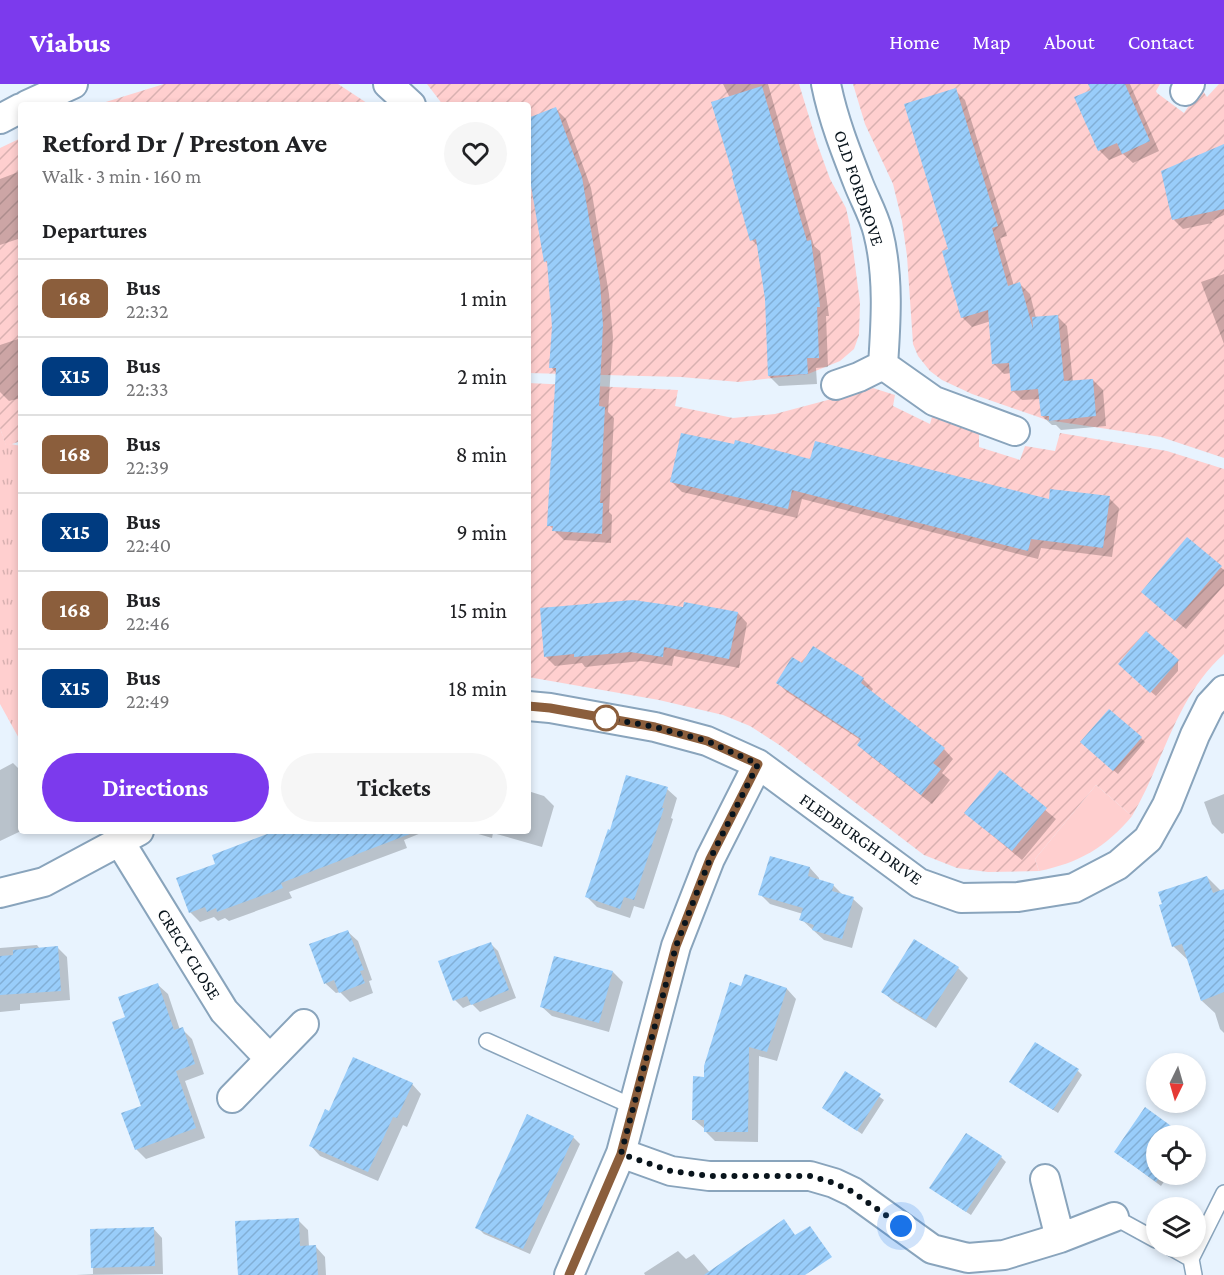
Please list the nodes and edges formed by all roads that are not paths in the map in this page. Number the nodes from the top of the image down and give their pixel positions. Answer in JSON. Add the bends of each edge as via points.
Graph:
{"nodes":[{"id":1,"x":73,"y":84,"type":"edge"},
{"id":2,"x":388,"y":84,"type":"edge"},
{"id":3,"x":826,"y":84,"type":"edge"},
{"id":4,"x":34,"y":102,"type":"edge"},
{"id":5,"x":408,"y":102,"type":"edge"},
{"id":6,"x":18,"y":110,"type":"edge"},
{"id":7,"x":0,"y":119,"type":"edge"},
{"id":8,"x":883,"y":366,"type":"junction"},
{"id":9,"x":836,"y":385,"type":"dead end"},
{"id":10,"x":1015,"y":431,"type":"dead end"},
{"id":11,"x":1224,"y":690,"type":"edge"},
{"id":12,"x":531,"y":706,"type":"edge"},
{"id":13,"x":758,"y":764,"type":"junction"},
{"id":14,"x":129,"y":836,"type":"edge"},
{"id":15,"x":0,"y":893,"type":"edge"},
{"id":16,"x":304,"y":1024,"type":"dead end"},
{"id":17,"x":487,"y":1041,"type":"dead end"},
{"id":18,"x":269,"y":1058,"type":"junction"},
{"id":19,"x":232,"y":1098,"type":"dead end"},
{"id":20,"x":634,"y":1107,"type":"junction"},
{"id":21,"x":621,"y":1154,"type":"junction"},
{"id":22,"x":1046,"y":1179,"type":"dead end"},
{"id":23,"x":1224,"y":1193,"type":"edge"},
{"id":24,"x":1114,"y":1217,"type":"joint"},
{"id":25,"x":1146,"y":1235,"type":"edge"},
{"id":26,"x":1060,"y":1238,"type":"junction"},
{"id":27,"x":1187,"y":1257,"type":"edge"},
{"id":28,"x":1191,"y":1259,"type":"junction"},
{"id":29,"x":569,"y":1275,"type":"edge"},
{"id":30,"x":1194,"y":1275,"type":"edge"}],
"edges":[{"from":1,"to":4,"type":"street"},
{"from":2,"to":5,"type":"street"},
{"from":3,"to":8,"type":"street","name":"OLD FORDROVE","via":[[845,151],[878,231],[885,274]]},
{"from":6,"to":7,"type":"street"},
{"from":8,"to":9,"type":"street"},
{"from":8,"to":10,"type":"street","via":[[934,401]]},
{"from":11,"to":13,"type":"street","name":"FLEDBURGH DRIVE","via":[[1210,705],[1148,839],[1118,865],[1074,888],[1018,897],[961,898],[919,883]]},
{"from":12,"to":13,"type":"street","name":"FLEDBURGH DRIVE","via":[[655,727],[707,741]]},
{"from":13,"to":20,"type":"street","via":[[710,859],[676,946]]},
{"from":14,"to":15,"type":"street","via":[[44,882]]},
{"from":14,"to":18,"type":"street","name":"CRECY CLOSE","via":[[224,1011]]},
{"from":16,"to":18,"type":"street"},
{"from":17,"to":20,"type":"lane"},
{"from":18,"to":19,"type":"street"},
{"from":20,"to":21,"type":"street"},
{"from":21,"to":26,"type":"street","via":[[671,1171],[709,1176],[810,1176],[834,1183],[853,1192],[933,1249],[968,1258],[1004,1255]]},
{"from":21,"to":29,"type":"street"},
{"from":22,"to":26,"type":"street"},
{"from":23,"to":28,"type":"lane"},
{"from":24,"to":25,"type":"lane"},
{"from":24,"to":26,"type":"street"},
{"from":27,"to":28,"type":"lane"},
{"from":28,"to":30,"type":"lane"}]}
